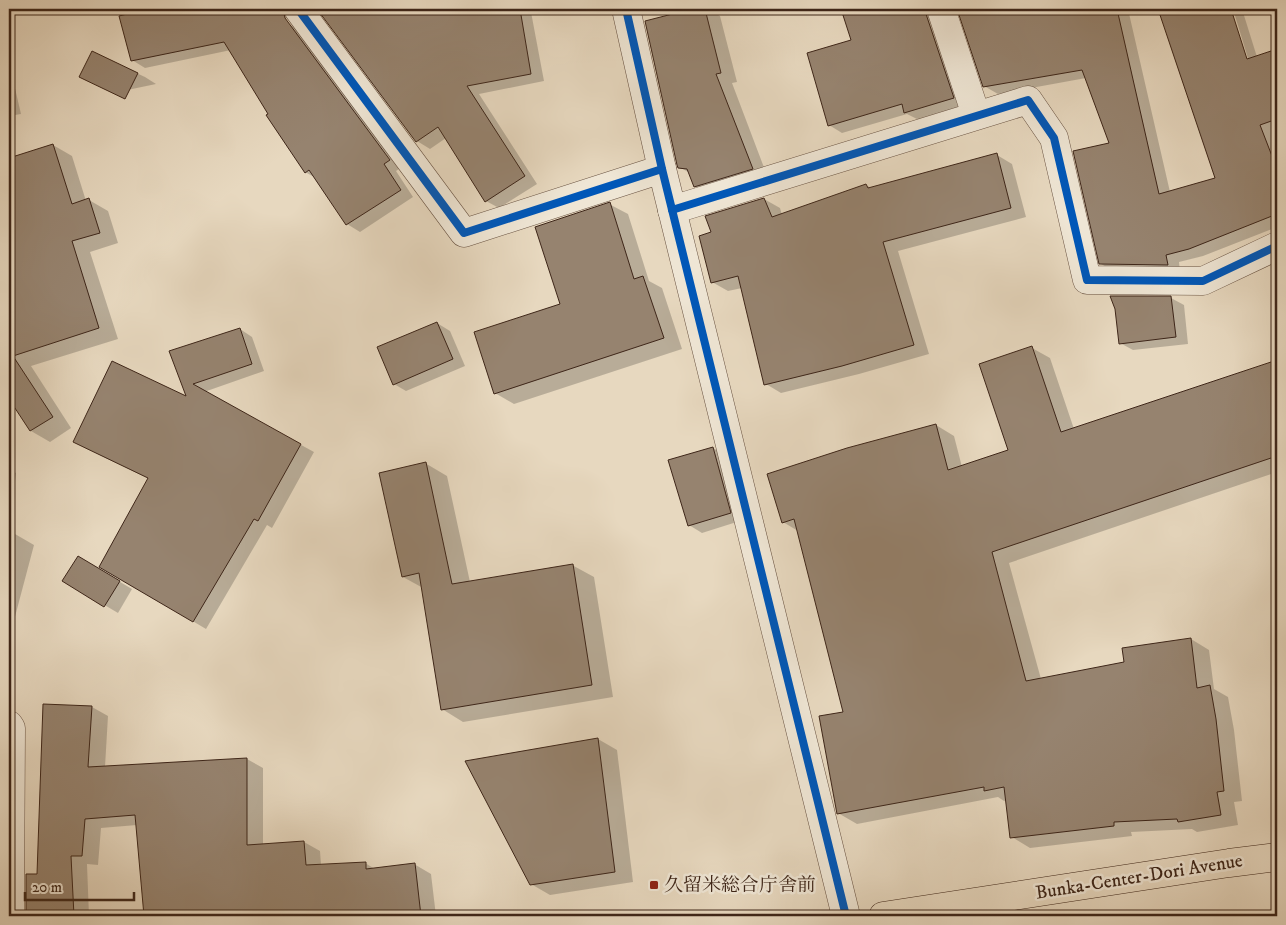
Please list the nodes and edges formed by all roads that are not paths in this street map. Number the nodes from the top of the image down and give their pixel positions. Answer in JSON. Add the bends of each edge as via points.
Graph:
{"nodes":[{"id":1,"x":298,"y":9,"type":"edge"},
{"id":2,"x":626,"y":9,"type":"edge"},
{"id":3,"x":942,"y":9,"type":"edge"},
{"id":4,"x":976,"y":115,"type":"junction"},
{"id":5,"x":662,"y":169,"type":"junction"},
{"id":6,"x":672,"y":210,"type":"junction"},
{"id":7,"x":1277,"y":246,"type":"edge"},
{"id":8,"x":9,"y":725,"type":"edge"},
{"id":9,"x":1277,"y":857,"type":"edge"},
{"id":10,"x":10,"y":916,"type":"edge"},
{"id":11,"x":846,"y":916,"type":"edge"},
{"id":12,"x":884,"y":916,"type":"edge"}],
"edges":[{"from":1,"to":5,"type":"street","via":[[464,233]]},
{"from":2,"to":5,"type":"street"},
{"from":3,"to":4,"type":"street"},
{"from":4,"to":6,"type":"street"},
{"from":4,"to":7,"type":"street","via":[[1028,100],[1054,138],[1087,280],[1203,281]]},
{"from":5,"to":6,"type":"street"},
{"from":6,"to":11,"type":"street"},
{"from":8,"to":10,"type":"street"},
{"from":9,"to":12,"type":"highway","name":"Bunka-Center-Dori Avenue"}]}
